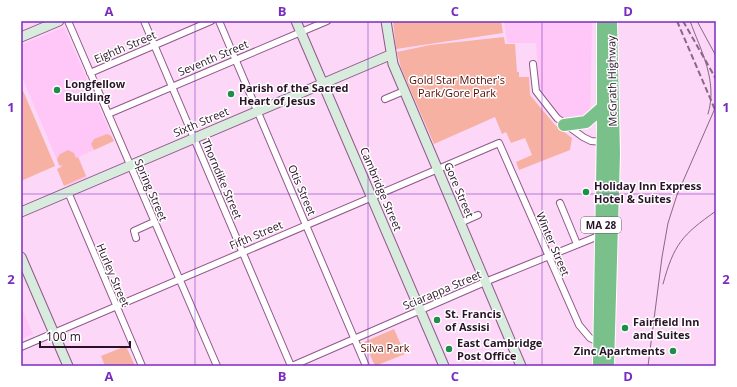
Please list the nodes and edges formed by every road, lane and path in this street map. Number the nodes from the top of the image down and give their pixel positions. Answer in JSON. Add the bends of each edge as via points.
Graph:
{"nodes":[{"id":1,"x":59,"y":21,"type":"edge"},
{"id":2,"x":68,"y":21,"type":"edge"},
{"id":3,"x":144,"y":21,"type":"edge"},
{"id":4,"x":211,"y":21,"type":"edge"},
{"id":5,"x":219,"y":21,"type":"edge"},
{"id":6,"x":296,"y":21,"type":"edge"},
{"id":7,"x":327,"y":21,"type":"edge"},
{"id":8,"x":386,"y":21,"type":"edge"},
{"id":9,"x":602,"y":21,"type":"edge"},
{"id":10,"x":611,"y":21,"type":"edge"},
{"id":11,"x":301,"y":31,"type":"junction"},
{"id":12,"x":21,"y":37,"type":"edge"},
{"id":13,"x":154,"y":46,"type":"junction"},
{"id":14,"x":390,"y":55,"type":"junction"},
{"id":15,"x":235,"y":60,"type":"junction"},
{"id":16,"x":533,"y":64,"type":"dead end"},
{"id":17,"x":90,"y":73,"type":"junction"},
{"id":18,"x":323,"y":83,"type":"junction"},
{"id":19,"x":172,"y":87,"type":"junction"},
{"id":20,"x":404,"y":91,"type":"junction"},
{"id":21,"x":385,"y":100,"type":"dead end"},
{"id":22,"x":603,"y":107,"type":"junction"},
{"id":23,"x":257,"y":111,"type":"junction"},
{"id":24,"x":108,"y":114,"type":"junction"},
{"id":25,"x":564,"y":125,"type":"junction"},
{"id":26,"x":194,"y":138,"type":"junction"},
{"id":27,"x":608,"y":142,"type":"junction"},
{"id":28,"x":499,"y":143,"type":"joint"},
{"id":29,"x":130,"y":166,"type":"junction"},
{"id":30,"x":437,"y":169,"type":"junction"},
{"id":31,"x":68,"y":192,"type":"junction"},
{"id":32,"x":372,"y":197,"type":"junction"},
{"id":33,"x":560,"y":203,"type":"dead end"},
{"id":34,"x":21,"y":212,"type":"edge"},
{"id":35,"x":478,"y":215,"type":"dead end"},
{"id":36,"x":154,"y":222,"type":"junction"},
{"id":37,"x":460,"y":222,"type":"junction"},
{"id":38,"x":306,"y":225,"type":"junction"},
{"id":39,"x":601,"y":235,"type":"junction"},
{"id":40,"x":136,"y":238,"type":"dead end"},
{"id":41,"x":577,"y":244,"type":"junction"},
{"id":42,"x":242,"y":252,"type":"junction"},
{"id":43,"x":548,"y":256,"type":"junction"},
{"id":44,"x":21,"y":257,"type":"edge"},
{"id":45,"x":180,"y":278,"type":"junction"},
{"id":46,"x":485,"y":282,"type":"junction"},
{"id":47,"x":115,"y":306,"type":"junction"},
{"id":48,"x":420,"y":310,"type":"junction"},
{"id":49,"x":54,"y":333,"type":"junction"},
{"id":50,"x":354,"y":338,"type":"junction"},
{"id":51,"x":600,"y":344,"type":"junction"},
{"id":52,"x":21,"y":346,"type":"edge"},
{"id":53,"x":68,"y":366,"type":"edge"},
{"id":54,"x":142,"y":366,"type":"edge"},
{"id":55,"x":217,"y":366,"type":"edge"},
{"id":56,"x":291,"y":366,"type":"edge"},
{"id":57,"x":366,"y":366,"type":"edge"},
{"id":58,"x":444,"y":366,"type":"edge"},
{"id":59,"x":521,"y":366,"type":"edge"},
{"id":60,"x":599,"y":366,"type":"edge"},
{"id":61,"x":608,"y":366,"type":"edge"}],
"edges":[{"from":1,"to":12,"type":"street"},
{"from":2,"to":17,"type":"street","name":"Spring Street"},
{"from":3,"to":13,"type":"street","name":"Thorndike Street"},
{"from":4,"to":13,"type":"street","name":"Eighth Street"},
{"from":5,"to":15,"type":"street","name":"Otis Street"},
{"from":6,"to":11,"type":"street","name":"Cambridge Street"},
{"from":7,"to":11,"type":"street","name":"Seventh Street"},
{"from":8,"to":14,"type":"street","name":"Gore Street"},
{"from":9,"to":22,"type":"highway","name":"McGrath Highway","number":"MA 28"},
{"from":10,"to":27,"type":"highway","name":"McGrath Highway","number":"MA 28"},
{"from":11,"to":15,"type":"street","name":"Seventh Street"},
{"from":11,"to":18,"type":"street","name":"Cambridge Street"},
{"from":13,"to":17,"type":"street","name":"Eighth Street"},
{"from":13,"to":19,"type":"street","name":"Thorndike Street"},
{"from":14,"to":18,"type":"street","name":"Sixth Street"},
{"from":14,"to":20,"type":"street","name":"Gore Street"},
{"from":15,"to":19,"type":"street","name":"Seventh Street"},
{"from":15,"to":23,"type":"street","name":"Otis Street"},
{"from":16,"to":25,"type":"street","via":[[536,91]]},
{"from":17,"to":24,"type":"street","name":"Spring Street"},
{"from":18,"to":23,"type":"street","name":"Sixth Street"},
{"from":18,"to":32,"type":"street","name":"Cambridge Street"},
{"from":19,"to":24,"type":"street","name":"Seventh Street"},
{"from":19,"to":26,"type":"street","name":"Thorndike Street"},
{"from":20,"to":21,"type":"street"},
{"from":20,"to":30,"type":"street","name":"Gore Street"},
{"from":22,"to":25,"type":"highway","via":[[586,122]]},
{"from":22,"to":27,"type":"highway","name":"McGrath Highway","number":"MA 28"},
{"from":23,"to":26,"type":"street","name":"Sixth Street"},
{"from":23,"to":38,"type":"street","name":"Otis Street"},
{"from":24,"to":29,"type":"street","name":"Spring Street"},
{"from":25,"to":27,"type":"street","via":[[586,139]]},
{"from":26,"to":29,"type":"street","name":"Sixth Street"},
{"from":26,"to":42,"type":"street","name":"Thorndike Street"},
{"from":27,"to":39,"type":"highway","number":"MA 28"},
{"from":27,"to":61,"type":"highway","number":"MA 28"},
{"from":28,"to":30,"type":"street","name":"Fifth Street"},
{"from":28,"to":43,"type":"street","name":"Winter Street"},
{"from":29,"to":31,"type":"street","name":"Sixth Street"},
{"from":29,"to":36,"type":"street","name":"Spring Street"},
{"from":30,"to":32,"type":"street","name":"Fifth Street"},
{"from":30,"to":37,"type":"street","name":"Gore Street"},
{"from":31,"to":34,"type":"street","name":"Sixth Street"},
{"from":31,"to":47,"type":"street","name":"Hurley Street"},
{"from":32,"to":38,"type":"street","name":"Fifth Street"},
{"from":32,"to":48,"type":"street","name":"Cambridge Street"},
{"from":33,"to":41,"type":"street"},
{"from":35,"to":37,"type":"street"},
{"from":36,"to":40,"type":"street","via":[[134,231]]},
{"from":36,"to":45,"type":"street","name":"Spring Street"},
{"from":37,"to":46,"type":"street","name":"Gore Street"},
{"from":38,"to":42,"type":"street","name":"Fifth Street"},
{"from":38,"to":50,"type":"street","name":"Otis Street"},
{"from":39,"to":41,"type":"street","name":"Sciarappa Street"},
{"from":39,"to":51,"type":"highway","number":"MA 28"},
{"from":41,"to":43,"type":"street","name":"Sciarappa Street"},
{"from":42,"to":45,"type":"street","name":"Fifth Street"},
{"from":42,"to":56,"type":"street","name":"Thorndike Street"},
{"from":43,"to":46,"type":"street","name":"Sciarappa Street"},
{"from":43,"to":51,"type":"street","name":"Winter Street","via":[[580,327]]},
{"from":44,"to":49,"type":"street"},
{"from":45,"to":47,"type":"street","name":"Fifth Street"},
{"from":45,"to":55,"type":"street","name":"Spring Street"},
{"from":46,"to":48,"type":"street","name":"Sciarappa Street"},
{"from":46,"to":59,"type":"street","name":"Gore Street"},
{"from":47,"to":49,"type":"street","name":"Fifth Street"},
{"from":47,"to":54,"type":"street","name":"Hurley Street"},
{"from":48,"to":50,"type":"street","name":"Sciarappa Street"},
{"from":48,"to":58,"type":"street","name":"Cambridge Street"},
{"from":49,"to":52,"type":"street","name":"Fifth Street"},
{"from":49,"to":53,"type":"street"},
{"from":50,"to":56,"type":"street","name":"Sciarappa Street"},
{"from":50,"to":57,"type":"street","name":"Otis Street"},
{"from":51,"to":60,"type":"highway","number":"MA 28"}]}
